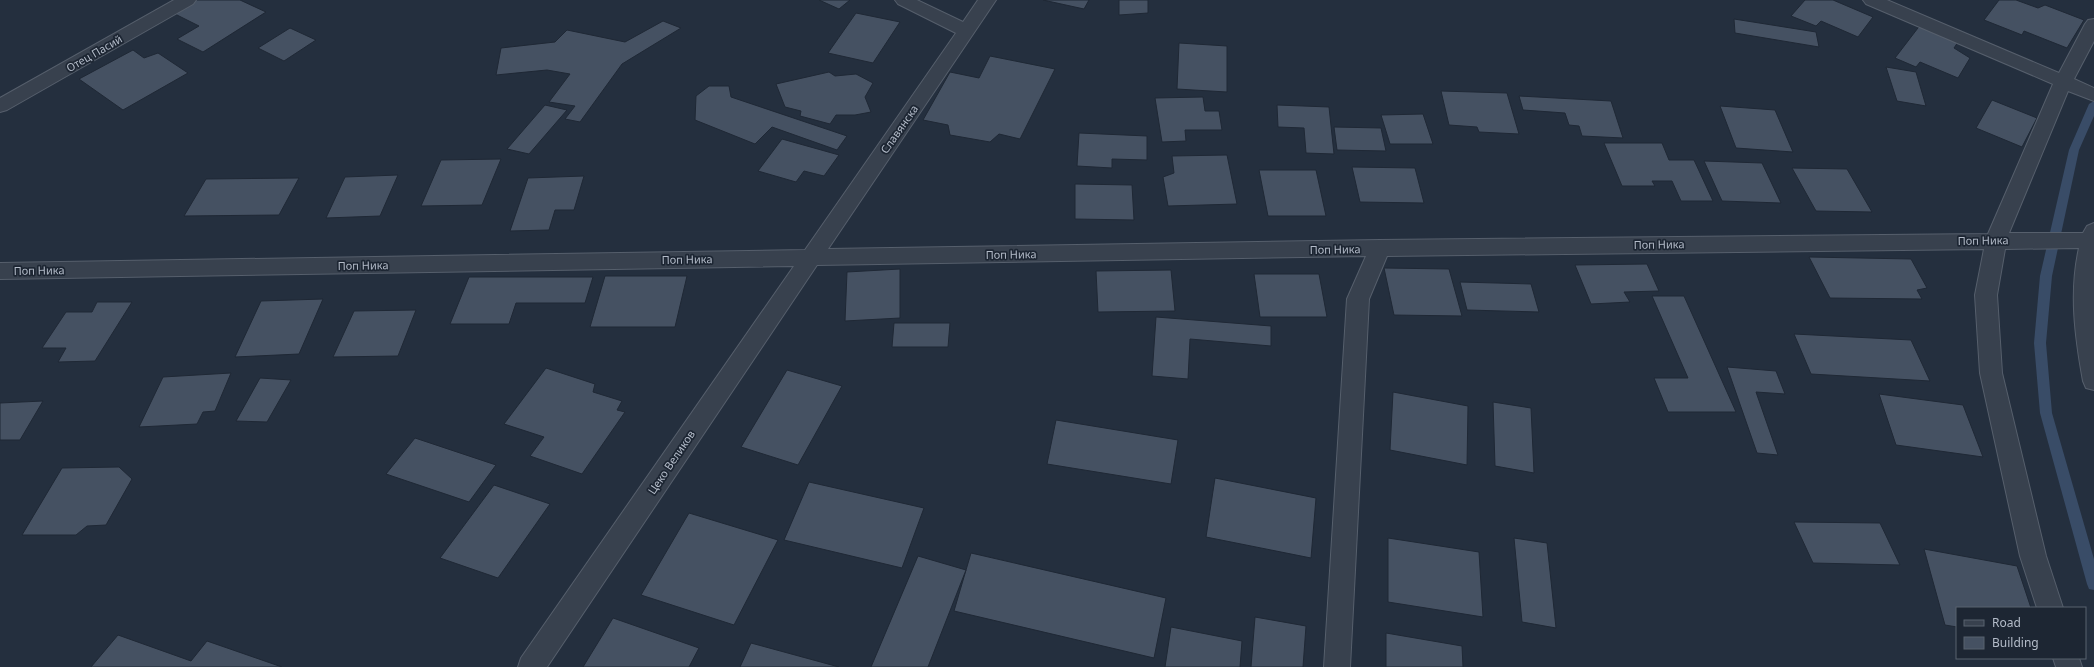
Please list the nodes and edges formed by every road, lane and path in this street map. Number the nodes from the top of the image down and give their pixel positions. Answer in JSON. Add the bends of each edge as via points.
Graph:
{"nodes":[{"id":1,"x":187,"y":0,"type":"edge"},
{"id":2,"x":904,"y":0,"type":"edge"},
{"id":3,"x":987,"y":0,"type":"edge"},
{"id":4,"x":1872,"y":0,"type":"edge"},
{"id":5,"x":2094,"y":24,"type":"edge"},
{"id":6,"x":966,"y":31,"type":"junction"},
{"id":7,"x":2063,"y":82,"type":"junction"},
{"id":8,"x":2094,"y":95,"type":"edge"},
{"id":9,"x":0,"y":106,"type":"edge"},
{"id":10,"x":2088,"y":238,"type":"edge"},
{"id":11,"x":1996,"y":240,"type":"junction"},
{"id":12,"x":1380,"y":248,"type":"junction"},
{"id":13,"x":810,"y":257,"type":"junction"},
{"id":14,"x":0,"y":270,"type":"edge"},
{"id":15,"x":2094,"y":381,"type":"edge"},
{"id":16,"x":2050,"y":607,"type":"edge"},
{"id":17,"x":531,"y":667,"type":"edge"},
{"id":18,"x":1337,"y":667,"type":"edge"}],
"edges":[{"from":1,"to":9,"type":"street","name":"Отец Пасий"},
{"from":2,"to":6,"type":"street"},
{"from":3,"to":6,"type":"street","name":"Славянска"},
{"from":4,"to":7,"type":"street"},
{"from":5,"to":7,"type":"street"},
{"from":6,"to":13,"type":"street","name":"Славянска"},
{"from":7,"to":8,"type":"street"},
{"from":7,"to":11,"type":"street"},
{"from":10,"to":11,"type":"street","name":"Поп Ника"},
{"from":10,"to":15,"type":"street","via":[[2084,309]]},
{"from":11,"to":12,"type":"street","name":"Поп Ника"},
{"from":11,"to":16,"type":"street","via":[[1986,295],[1991,372],[2033,556]]},
{"from":12,"to":13,"type":"street","name":"Поп Ника"},
{"from":12,"to":18,"type":"street","via":[[1358,299]]},
{"from":13,"to":14,"type":"street","name":"Поп Ника"},
{"from":13,"to":17,"type":"street","name":"Цеко Великов"}]}
